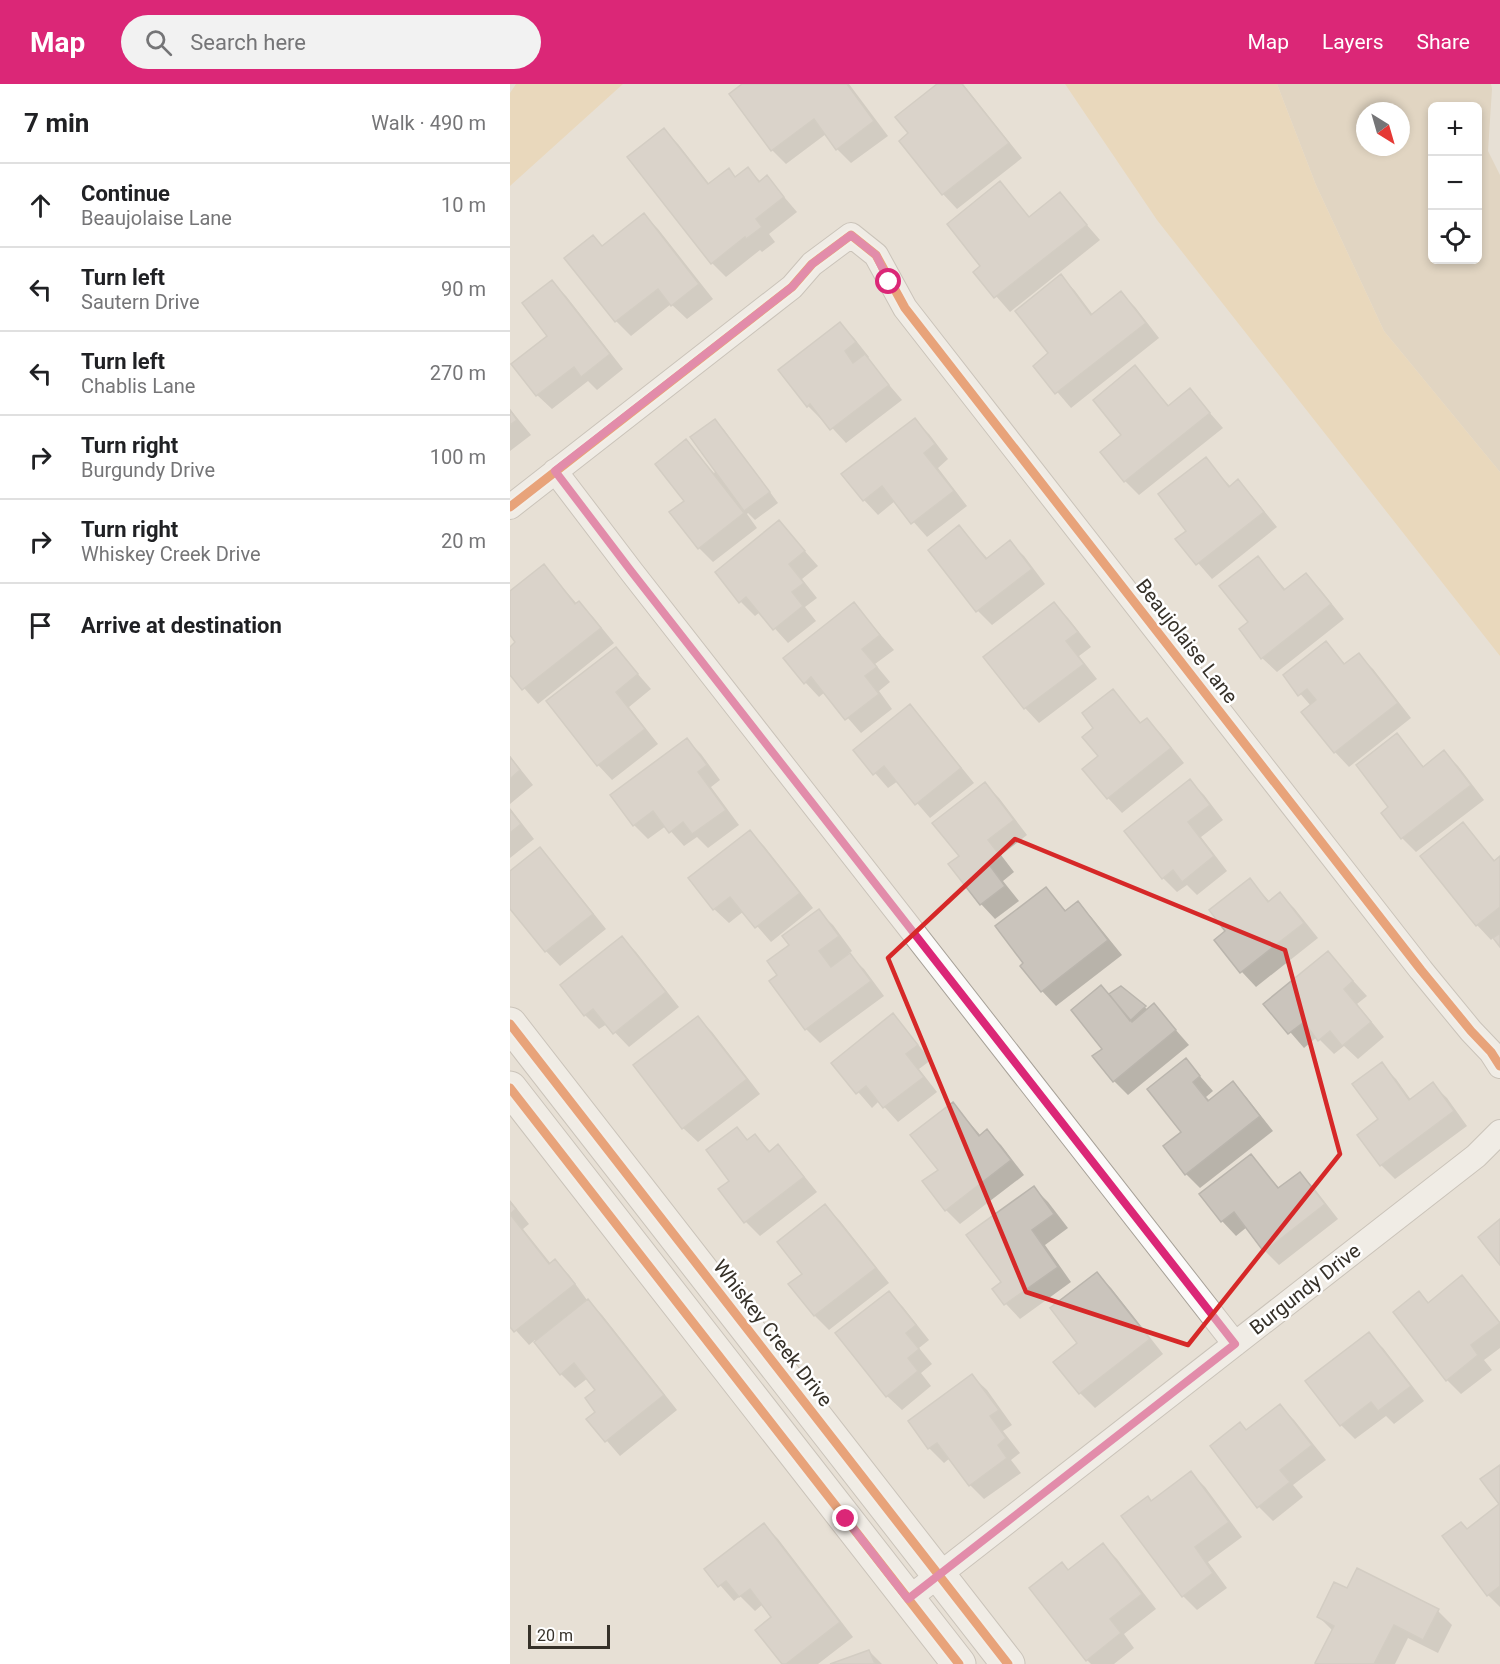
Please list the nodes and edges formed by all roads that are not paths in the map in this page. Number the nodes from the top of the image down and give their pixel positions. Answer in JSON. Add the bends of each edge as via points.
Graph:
{"nodes":[{"id":1,"x":555,"y":471,"type":"junction"},
{"id":2,"x":510,"y":507,"type":"edge"},
{"id":3,"x":510,"y":1024,"type":"edge"},
{"id":4,"x":1500,"y":1066,"type":"edge"},
{"id":5,"x":510,"y":1088,"type":"edge"},
{"id":6,"x":1500,"y":1132,"type":"edge"},
{"id":7,"x":1235,"y":1344,"type":"junction"},
{"id":8,"x":938,"y":1575,"type":"junction"},
{"id":9,"x":908,"y":1599,"type":"junction"},
{"id":10,"x":959,"y":1664,"type":"edge"},
{"id":11,"x":1008,"y":1664,"type":"edge"}],
"edges":[{"from":1,"to":2,"type":"street"},
{"from":1,"to":4,"type":"street","name":"Beaujolaise Lane","via":[[792,287],[812,264],[851,235],[876,255],[905,308]]},
{"from":1,"to":7,"type":"street"},
{"from":3,"to":8,"type":"street","name":"Whiskey Creek Drive"},
{"from":5,"to":9,"type":"street"},
{"from":6,"to":7,"type":"street","name":"Burgundy Drive","via":[[1476,1156]]},
{"from":7,"to":8,"type":"street","name":"Burgundy Drive"},
{"from":8,"to":9,"type":"street","name":"Burgundy Drive"},
{"from":8,"to":11,"type":"street","name":"Whiskey Creek Drive"},
{"from":9,"to":10,"type":"street"}]}
